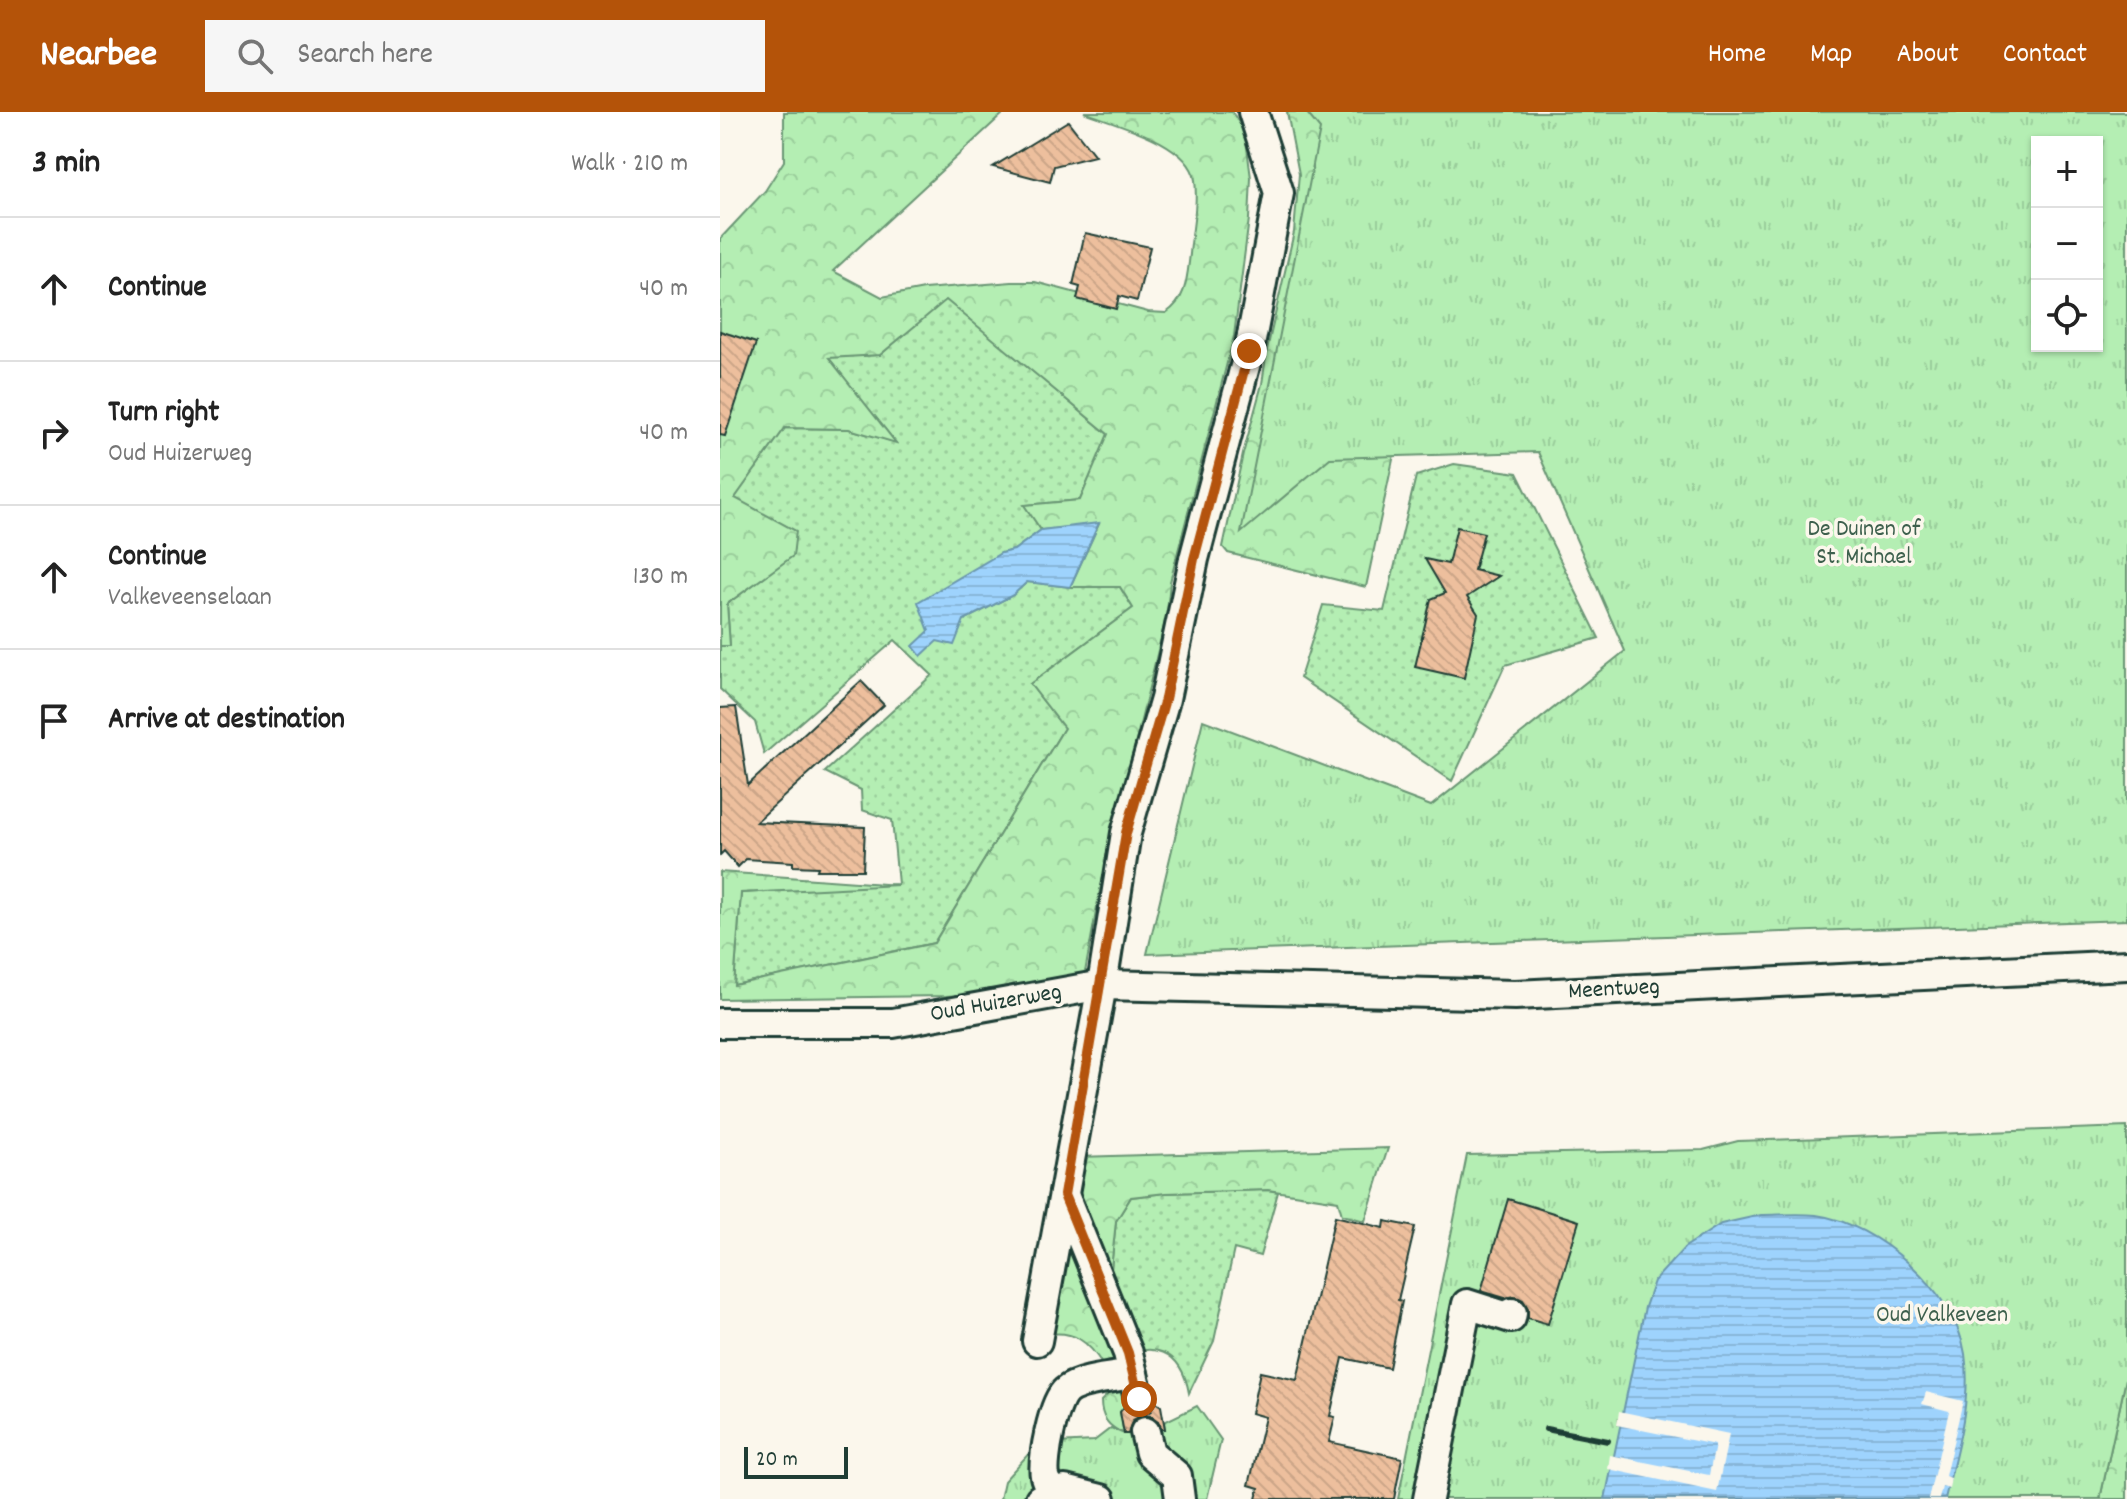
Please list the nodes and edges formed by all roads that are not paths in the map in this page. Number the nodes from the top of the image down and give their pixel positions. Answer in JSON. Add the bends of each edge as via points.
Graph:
{"nodes":[{"id":1,"x":1253,"y":112,"type":"edge"},
{"id":2,"x":2127,"y":965,"type":"edge"},
{"id":3,"x":1102,"y":985,"type":"junction"},
{"id":4,"x":720,"y":1023,"type":"edge"},
{"id":5,"x":1064,"y":1195,"type":"junction"},
{"id":6,"x":1512,"y":1313,"type":"dead end"},
{"id":7,"x":1037,"y":1341,"type":"dead end"},
{"id":8,"x":1145,"y":1432,"type":"dead end"},
{"id":9,"x":1047,"y":1496,"type":"edge"},
{"id":10,"x":1101,"y":1499,"type":"edge"},
{"id":11,"x":1180,"y":1499,"type":"edge"},
{"id":12,"x":1428,"y":1499,"type":"edge"}],
"edges":[{"from":1,"to":3,"type":"street","via":[[1279,193],[1249,351],[1194,559],[1165,699],[1126,833]]},
{"from":2,"to":3,"type":"street","name":"Meentweg","via":[[1515,995]]},
{"from":3,"to":4,"type":"street","name":"Oud Huizerweg","via":[[893,1023]]},
{"from":3,"to":5,"type":"street","name":"Oud Huizerweg"},
{"from":5,"to":7,"type":"street","name":"Oud Huizerweg"},
{"from":5,"to":9,"type":"street","via":[[1128,1353],[1136,1386],[1088,1383],[1066,1391],[1057,1406],[1045,1464]]},
{"from":6,"to":12,"type":"street","via":[[1511,1318],[1467,1304]]},
{"from":8,"to":11,"type":"street","via":[[1150,1453],[1177,1476]]},
{"from":9,"to":10,"type":"street","via":[[1065,1490]]}]}
